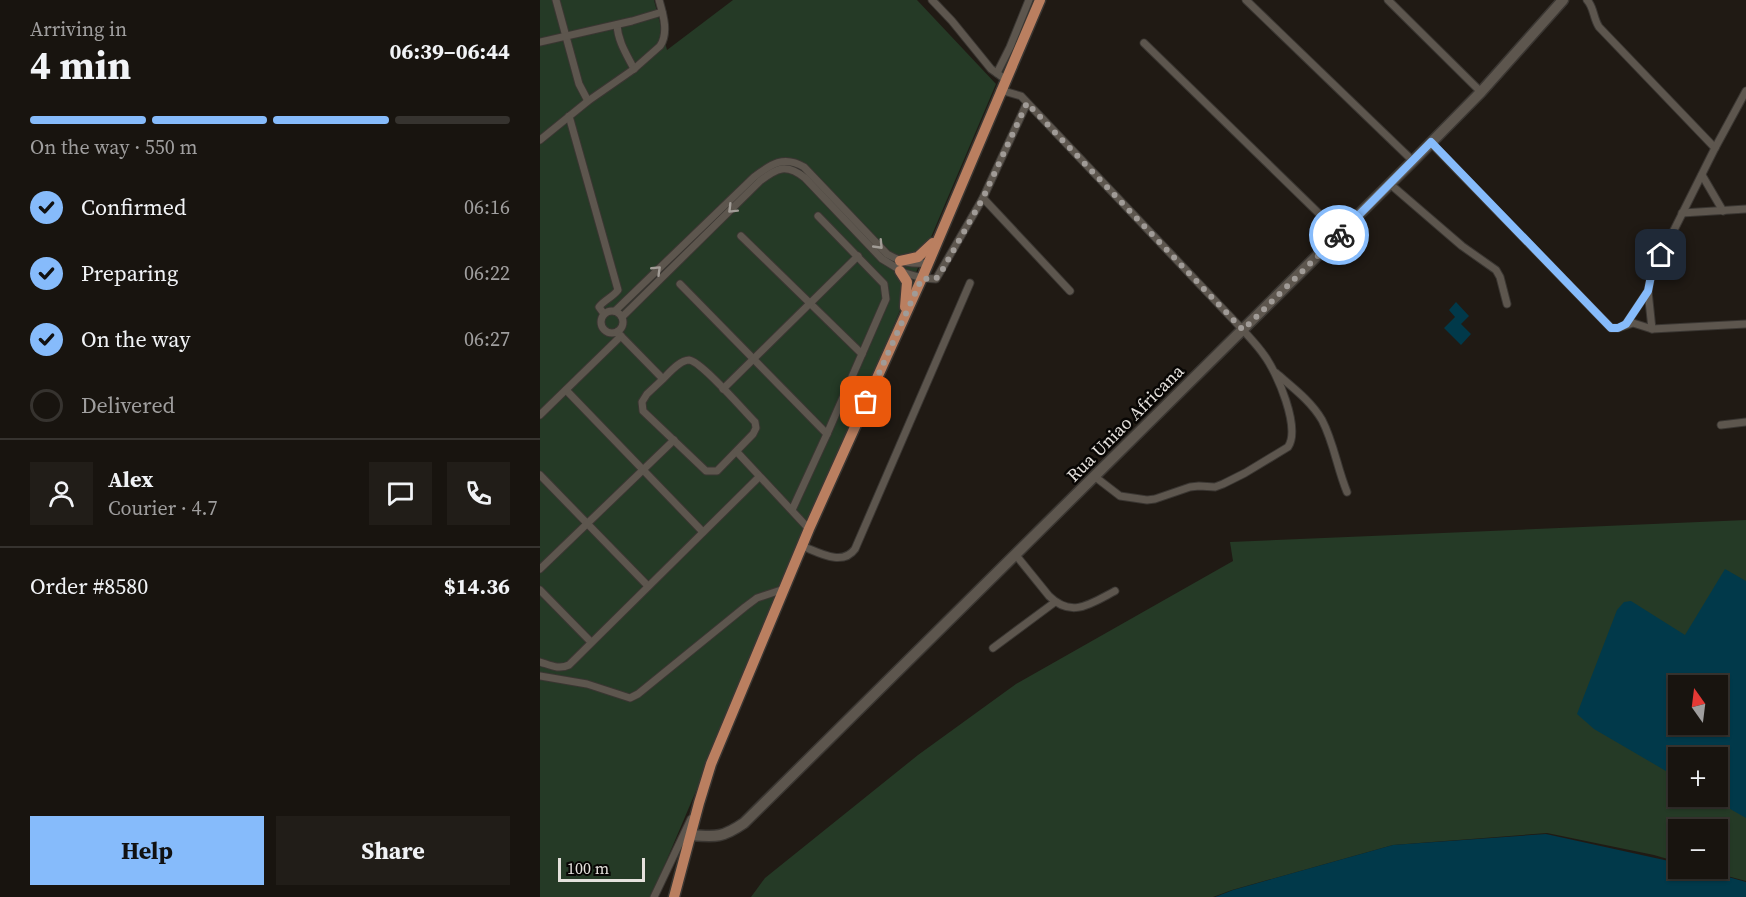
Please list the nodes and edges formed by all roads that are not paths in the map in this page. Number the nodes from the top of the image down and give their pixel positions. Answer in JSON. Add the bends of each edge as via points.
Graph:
{"nodes":[{"id":1,"x":556,"y":0,"type":"edge"},
{"id":2,"x":659,"y":0,"type":"edge"},
{"id":3,"x":932,"y":0,"type":"edge"},
{"id":4,"x":1029,"y":0,"type":"edge"},
{"id":5,"x":1040,"y":0,"type":"edge"},
{"id":6,"x":1246,"y":0,"type":"edge"},
{"id":7,"x":1388,"y":0,"type":"edge"},
{"id":8,"x":1563,"y":0,"type":"edge"},
{"id":9,"x":1587,"y":0,"type":"edge"},
{"id":10,"x":662,"y":12,"type":"junction"},
{"id":11,"x":617,"y":25,"type":"junction"},
{"id":12,"x":566,"y":36,"type":"junction"},
{"id":13,"x":540,"y":42,"type":"edge"},
{"id":14,"x":1144,"y":43,"type":"dead end"},
{"id":15,"x":634,"y":69,"type":"junction"},
{"id":16,"x":1001,"y":76,"type":"junction"},
{"id":17,"x":1000,"y":90,"type":"junction"},
{"id":18,"x":1746,"y":91,"type":"edge"},
{"id":19,"x":1481,"y":92,"type":"junction"},
{"id":20,"x":588,"y":101,"type":"junction"},
{"id":21,"x":1027,"y":103,"type":"junction"},
{"id":22,"x":569,"y":116,"type":"junction"},
{"id":23,"x":540,"y":140,"type":"edge"},
{"id":24,"x":1431,"y":142,"type":"junction"},
{"id":25,"x":1715,"y":148,"type":"junction"},
{"id":26,"x":1413,"y":161,"type":"junction"},
{"id":27,"x":1702,"y":175,"type":"junction"},
{"id":28,"x":1390,"y":184,"type":"junction"},
{"id":29,"x":983,"y":198,"type":"junction"},
{"id":30,"x":1746,"y":209,"type":"edge"},
{"id":31,"x":1723,"y":211,"type":"junction"},
{"id":32,"x":1682,"y":213,"type":"junction"},
{"id":33,"x":818,"y":216,"type":"dead end"},
{"id":34,"x":1340,"y":234,"type":"junction"},
{"id":35,"x":741,"y":236,"type":"dead end"},
{"id":36,"x":938,"y":237,"type":"junction"},
{"id":37,"x":858,"y":256,"type":"junction"},
{"id":38,"x":928,"y":263,"type":"junction"},
{"id":39,"x":900,"y":266,"type":"junction"},
{"id":40,"x":922,"y":278,"type":"junction"},
{"id":41,"x":970,"y":283,"type":"dead end"},
{"id":42,"x":680,"y":284,"type":"dead end"},
{"id":43,"x":1070,"y":291,"type":"dead end"},
{"id":44,"x":1648,"y":291,"type":"junction"},
{"id":45,"x":811,"y":303,"type":"junction"},
{"id":46,"x":1507,"y":304,"type":"dead end"},
{"id":47,"x":615,"y":311,"type":"junction"},
{"id":48,"x":604,"y":314,"type":"junction"},
{"id":49,"x":904,"y":316,"type":"junction"},
{"id":50,"x":622,"y":317,"type":"junction"},
{"id":51,"x":1626,"y":324,"type":"junction"},
{"id":52,"x":1746,"y":324,"type":"edge"},
{"id":53,"x":1652,"y":329,"type":"junction"},
{"id":54,"x":1243,"y":330,"type":"junction"},
{"id":55,"x":619,"y":334,"type":"junction"},
{"id":56,"x":862,"y":354,"type":"junction"},
{"id":57,"x":754,"y":358,"type":"junction"},
{"id":58,"x":1274,"y":371,"type":"junction"},
{"id":59,"x":663,"y":379,"type":"junction"},
{"id":60,"x":723,"y":389,"type":"junction"},
{"id":61,"x":566,"y":390,"type":"junction"},
{"id":62,"x":540,"y":415,"type":"edge"},
{"id":63,"x":1746,"y":422,"type":"edge"},
{"id":64,"x":1721,"y":425,"type":"dead end"},
{"id":65,"x":827,"y":434,"type":"junction"},
{"id":66,"x":674,"y":440,"type":"junction"},
{"id":67,"x":737,"y":452,"type":"junction"},
{"id":68,"x":642,"y":470,"type":"junction"},
{"id":69,"x":540,"y":475,"type":"edge"},
{"id":70,"x":1094,"y":476,"type":"junction"},
{"id":71,"x":759,"y":477,"type":"junction"},
{"id":72,"x":1347,"y":492,"type":"dead end"},
{"id":73,"x":792,"y":510,"type":"junction"},
{"id":74,"x":587,"y":523,"type":"junction"},
{"id":75,"x":809,"y":529,"type":"junction"},
{"id":76,"x":703,"y":532,"type":"junction"},
{"id":77,"x":802,"y":546,"type":"junction"},
{"id":78,"x":1015,"y":554,"type":"junction"},
{"id":79,"x":540,"y":569,"type":"edge"},
{"id":80,"x":648,"y":586,"type":"junction"},
{"id":81,"x":784,"y":589,"type":"junction"},
{"id":82,"x":540,"y":590,"type":"edge"},
{"id":83,"x":1115,"y":591,"type":"dead end"},
{"id":84,"x":1055,"y":602,"type":"junction"},
{"id":85,"x":591,"y":642,"type":"junction"},
{"id":86,"x":993,"y":648,"type":"dead end"},
{"id":87,"x":540,"y":662,"type":"edge"},
{"id":88,"x":540,"y":676,"type":"edge"},
{"id":89,"x":699,"y":803,"type":"junction"},
{"id":90,"x":690,"y":835,"type":"junction"},
{"id":91,"x":654,"y":897,"type":"edge"},
{"id":92,"x":674,"y":897,"type":"edge"}],
"edges":[{"from":1,"to":12,"type":"street"},
{"from":2,"to":10,"type":"street"},
{"from":3,"to":16,"type":"street"},
{"from":4,"to":16,"type":"street"},
{"from":5,"to":16,"type":"main road"},
{"from":6,"to":26,"type":"street"},
{"from":7,"to":19,"type":"street"},
{"from":8,"to":19,"type":"main road","name":"Rua Uniao Africana"},
{"from":9,"to":25,"type":"street","via":[[1599,27]]},
{"from":10,"to":11,"type":"street"},
{"from":10,"to":15,"type":"street","via":[[663,42]]},
{"from":11,"to":12,"type":"street"},
{"from":11,"to":15,"type":"street"},
{"from":12,"to":13,"type":"street"},
{"from":12,"to":20,"type":"street","via":[[579,84]]},
{"from":14,"to":34,"type":"street"},
{"from":15,"to":20,"type":"street"},
{"from":16,"to":17,"type":"main road"},
{"from":17,"to":21,"type":"street","via":[[1021,96]]},
{"from":17,"to":36,"type":"main road"},
{"from":18,"to":25,"type":"street"},
{"from":19,"to":24,"type":"main road","name":"Rua Uniao Africana"},
{"from":20,"to":22,"type":"street"},
{"from":21,"to":29,"type":"street"},
{"from":21,"to":54,"type":"street"},
{"from":22,"to":23,"type":"street"},
{"from":22,"to":48,"type":"street","via":[[618,290],[599,307]]},
{"from":24,"to":26,"type":"main road","name":"Rua Uniao Africana"},
{"from":24,"to":51,"type":"street","via":[[1605,323],[1611,328]]},
{"from":25,"to":27,"type":"street"},
{"from":26,"to":28,"type":"main road","name":"Rua Uniao Africana"},
{"from":27,"to":31,"type":"street"},
{"from":27,"to":32,"type":"street"},
{"from":28,"to":34,"type":"main road","name":"Rua Uniao Africana"},
{"from":28,"to":46,"type":"street","via":[[1496,270]]},
{"from":29,"to":40,"type":"street","via":[[939,276]]},
{"from":29,"to":43,"type":"street"},
{"from":30,"to":31,"type":"street"},
{"from":31,"to":32,"type":"street"},
{"from":32,"to":44,"type":"street","via":[[1651,276]]},
{"from":33,"to":37,"type":"street"},
{"from":34,"to":54,"type":"main road","name":"Rua Uniao Africana"},
{"from":35,"to":45,"type":"street"},
{"from":36,"to":38,"type":"main road"},
{"from":36,"to":39,"type":"main road","via":[[926,252]]},
{"from":37,"to":45,"type":"street"},
{"from":37,"to":56,"type":"street","via":[[884,284],[886,292]]},
{"from":38,"to":39,"type":"street"},
{"from":38,"to":40,"type":"main road"},
{"from":39,"to":40,"type":"street"},
{"from":47,"to":39,"type":"street","one_way":true,"via":[[754,177],[782,161],[794,161],[804,168]]},
{"from":39,"to":49,"type":"main road","via":[[907,286]]},
{"from":39,"to":50,"type":"street","one_way":true,"via":[[882,259],[795,170],[774,171]]},
{"from":40,"to":49,"type":"main road"},
{"from":41,"to":77,"type":"street","via":[[855,549],[838,559]]},
{"from":42,"to":57,"type":"street"},
{"from":44,"to":51,"type":"street"},
{"from":44,"to":53,"type":"street"},
{"from":45,"to":56,"type":"street"},
{"from":45,"to":57,"type":"street"},
{"from":47,"to":48,"type":"street"},
{"from":47,"to":50,"type":"street"},
{"from":48,"to":55,"type":"street","via":[[601,328]]},
{"from":49,"to":75,"type":"main road"},
{"from":50,"to":55,"type":"street"},
{"from":51,"to":53,"type":"street"},
{"from":52,"to":53,"type":"street"},
{"from":54,"to":58,"type":"street"},
{"from":54,"to":70,"type":"main road","name":"Rua Uniao Africana"},
{"from":55,"to":59,"type":"street"},
{"from":55,"to":61,"type":"street"},
{"from":56,"to":65,"type":"street"},
{"from":57,"to":60,"type":"street"},
{"from":57,"to":65,"type":"street"},
{"from":58,"to":70,"type":"street","via":[[1290,417],[1291,443],[1245,473],[1215,487],[1199,486],[1147,500],[1120,496]]},
{"from":58,"to":72,"type":"street","via":[[1317,413],[1328,433]]},
{"from":59,"to":60,"type":"street","via":[[683,361],[691,360]]},
{"from":59,"to":66,"type":"street","via":[[642,402],[643,411]]},
{"from":60,"to":67,"type":"street","via":[[755,422],[753,434]]},
{"from":61,"to":62,"type":"street"},
{"from":61,"to":68,"type":"street"},
{"from":63,"to":64,"type":"street"},
{"from":65,"to":73,"type":"street"},
{"from":66,"to":67,"type":"street","via":[[706,471],[717,471]]},
{"from":66,"to":68,"type":"street"},
{"from":67,"to":71,"type":"street"},
{"from":68,"to":74,"type":"street"},
{"from":68,"to":76,"type":"street"},
{"from":69,"to":74,"type":"street"},
{"from":70,"to":78,"type":"main road","name":"Rua Uniao Africana"},
{"from":71,"to":73,"type":"street"},
{"from":71,"to":76,"type":"street"},
{"from":73,"to":75,"type":"street"},
{"from":74,"to":79,"type":"street"},
{"from":74,"to":80,"type":"street"},
{"from":75,"to":77,"type":"main road"},
{"from":76,"to":80,"type":"street"},
{"from":77,"to":81,"type":"main road"},
{"from":78,"to":84,"type":"street"},
{"from":78,"to":90,"type":"main road","name":"Rua Uniao Africana","via":[[744,823],[718,836]]},
{"from":80,"to":85,"type":"street"},
{"from":81,"to":88,"type":"street","via":[[757,598],[630,698],[587,684]]},
{"from":81,"to":89,"type":"main road"},
{"from":82,"to":85,"type":"street"},
{"from":83,"to":84,"type":"street","via":[[1084,608]]},
{"from":84,"to":86,"type":"street"},
{"from":85,"to":87,"type":"street","via":[[563,668]]},
{"from":89,"to":90,"type":"main road"},
{"from":89,"to":91,"type":"street"},
{"from":90,"to":92,"type":"main road"}]}
